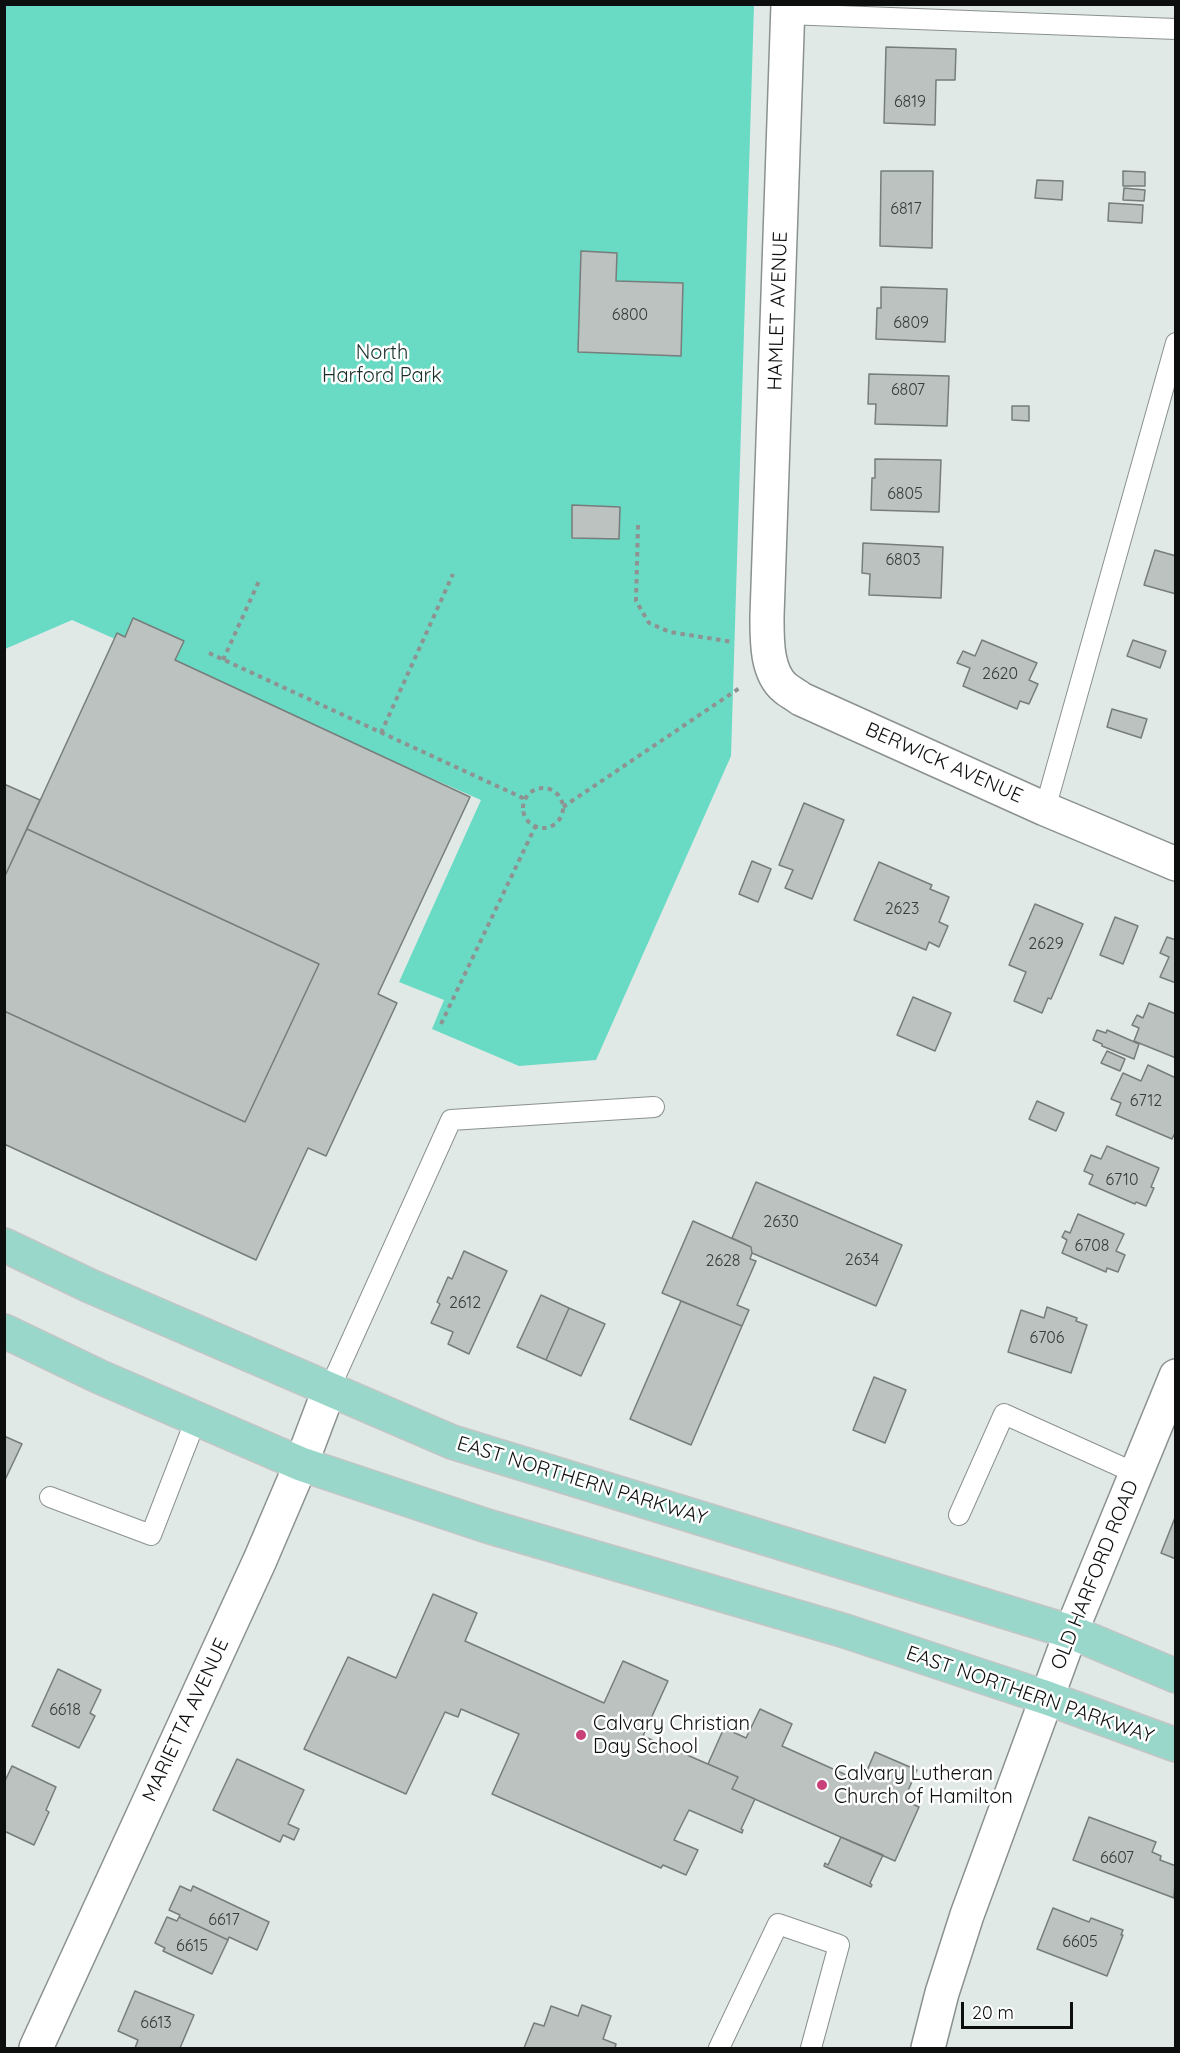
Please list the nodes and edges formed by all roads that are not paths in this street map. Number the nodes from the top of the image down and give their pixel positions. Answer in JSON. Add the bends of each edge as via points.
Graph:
{"nodes":[{"id":1,"x":787,"y":9,"type":"edge"},
{"id":2,"x":1176,"y":29,"type":"edge"},
{"id":3,"x":1176,"y":343,"type":"edge"},
{"id":4,"x":767,"y":616,"type":"joint"},
{"id":5,"x":1046,"y":809,"type":"junction"},
{"id":6,"x":1176,"y":864,"type":"edge"},
{"id":7,"x":654,"y":1107,"type":"dead end"},
{"id":8,"x":4,"y":1245,"type":"edge"},
{"id":9,"x":4,"y":1331,"type":"edge"},
{"id":10,"x":1176,"y":1376,"type":"edge"},
{"id":11,"x":329,"y":1390,"type":"junction"},
{"id":12,"x":196,"y":1419,"type":"junction"},
{"id":13,"x":301,"y":1464,"type":"junction"},
{"id":14,"x":1135,"y":1473,"type":"junction"},
{"id":15,"x":50,"y":1497,"type":"dead end"},
{"id":16,"x":959,"y":1515,"type":"dead end"},
{"id":17,"x":1071,"y":1632,"type":"junction"},
{"id":18,"x":1176,"y":1676,"type":"edge"},
{"id":19,"x":1047,"y":1698,"type":"junction"},
{"id":20,"x":1176,"y":1745,"type":"edge"},
{"id":21,"x":36,"y":2049,"type":"edge"},
{"id":22,"x":719,"y":2049,"type":"edge"},
{"id":23,"x":811,"y":2049,"type":"edge"},
{"id":24,"x":928,"y":2049,"type":"edge"}],
"edges":[{"from":1,"to":2,"type":"lane"},
{"from":1,"to":4,"type":"street","name":"HAMLET AVENUE"},
{"from":3,"to":5,"type":"lane"},
{"from":4,"to":5,"type":"street","name":"BERWICK AVENUE","via":[[772,668],[783,687],[801,699]]},
{"from":5,"to":6,"type":"street","name":"BERWICK AVENUE"},
{"from":7,"to":11,"type":"lane","via":[[451,1120]]},
{"from":8,"to":11,"type":"main road","name":"EAST NORTHERN PARKWAY"},
{"from":9,"to":12,"type":"main road","name":"EAST NORTHERN PARKWAY"},
{"from":10,"to":14,"type":"street","name":"OLD HARFORD ROAD"},
{"from":11,"to":13,"type":"street","name":"MARIETTA AVENUE"},
{"from":11,"to":17,"type":"main road","name":"EAST NORTHERN PARKWAY","via":[[452,1442]]},
{"from":12,"to":13,"type":"main road","name":"EAST NORTHERN PARKWAY"},
{"from":12,"to":15,"type":"lane","via":[[151,1534]]},
{"from":13,"to":19,"type":"main road","name":"EAST NORTHERN PARKWAY","via":[[487,1526],[845,1631]]},
{"from":13,"to":21,"type":"street","name":"MARIETTA AVENUE"},
{"from":14,"to":16,"type":"lane","via":[[1004,1414]]},
{"from":14,"to":17,"type":"street","name":"OLD HARFORD ROAD"},
{"from":17,"to":18,"type":"main road","name":"EAST NORTHERN PARKWAY"},
{"from":17,"to":19,"type":"street","name":"OLD HARFORD ROAD"},
{"from":19,"to":20,"type":"main road","name":"EAST NORTHERN PARKWAY"},
{"from":19,"to":24,"type":"street","name":"OLD HARFORD ROAD","via":[[967,1915]]},
{"from":22,"to":23,"type":"lane","via":[[778,1924],[839,1945]]}]}
